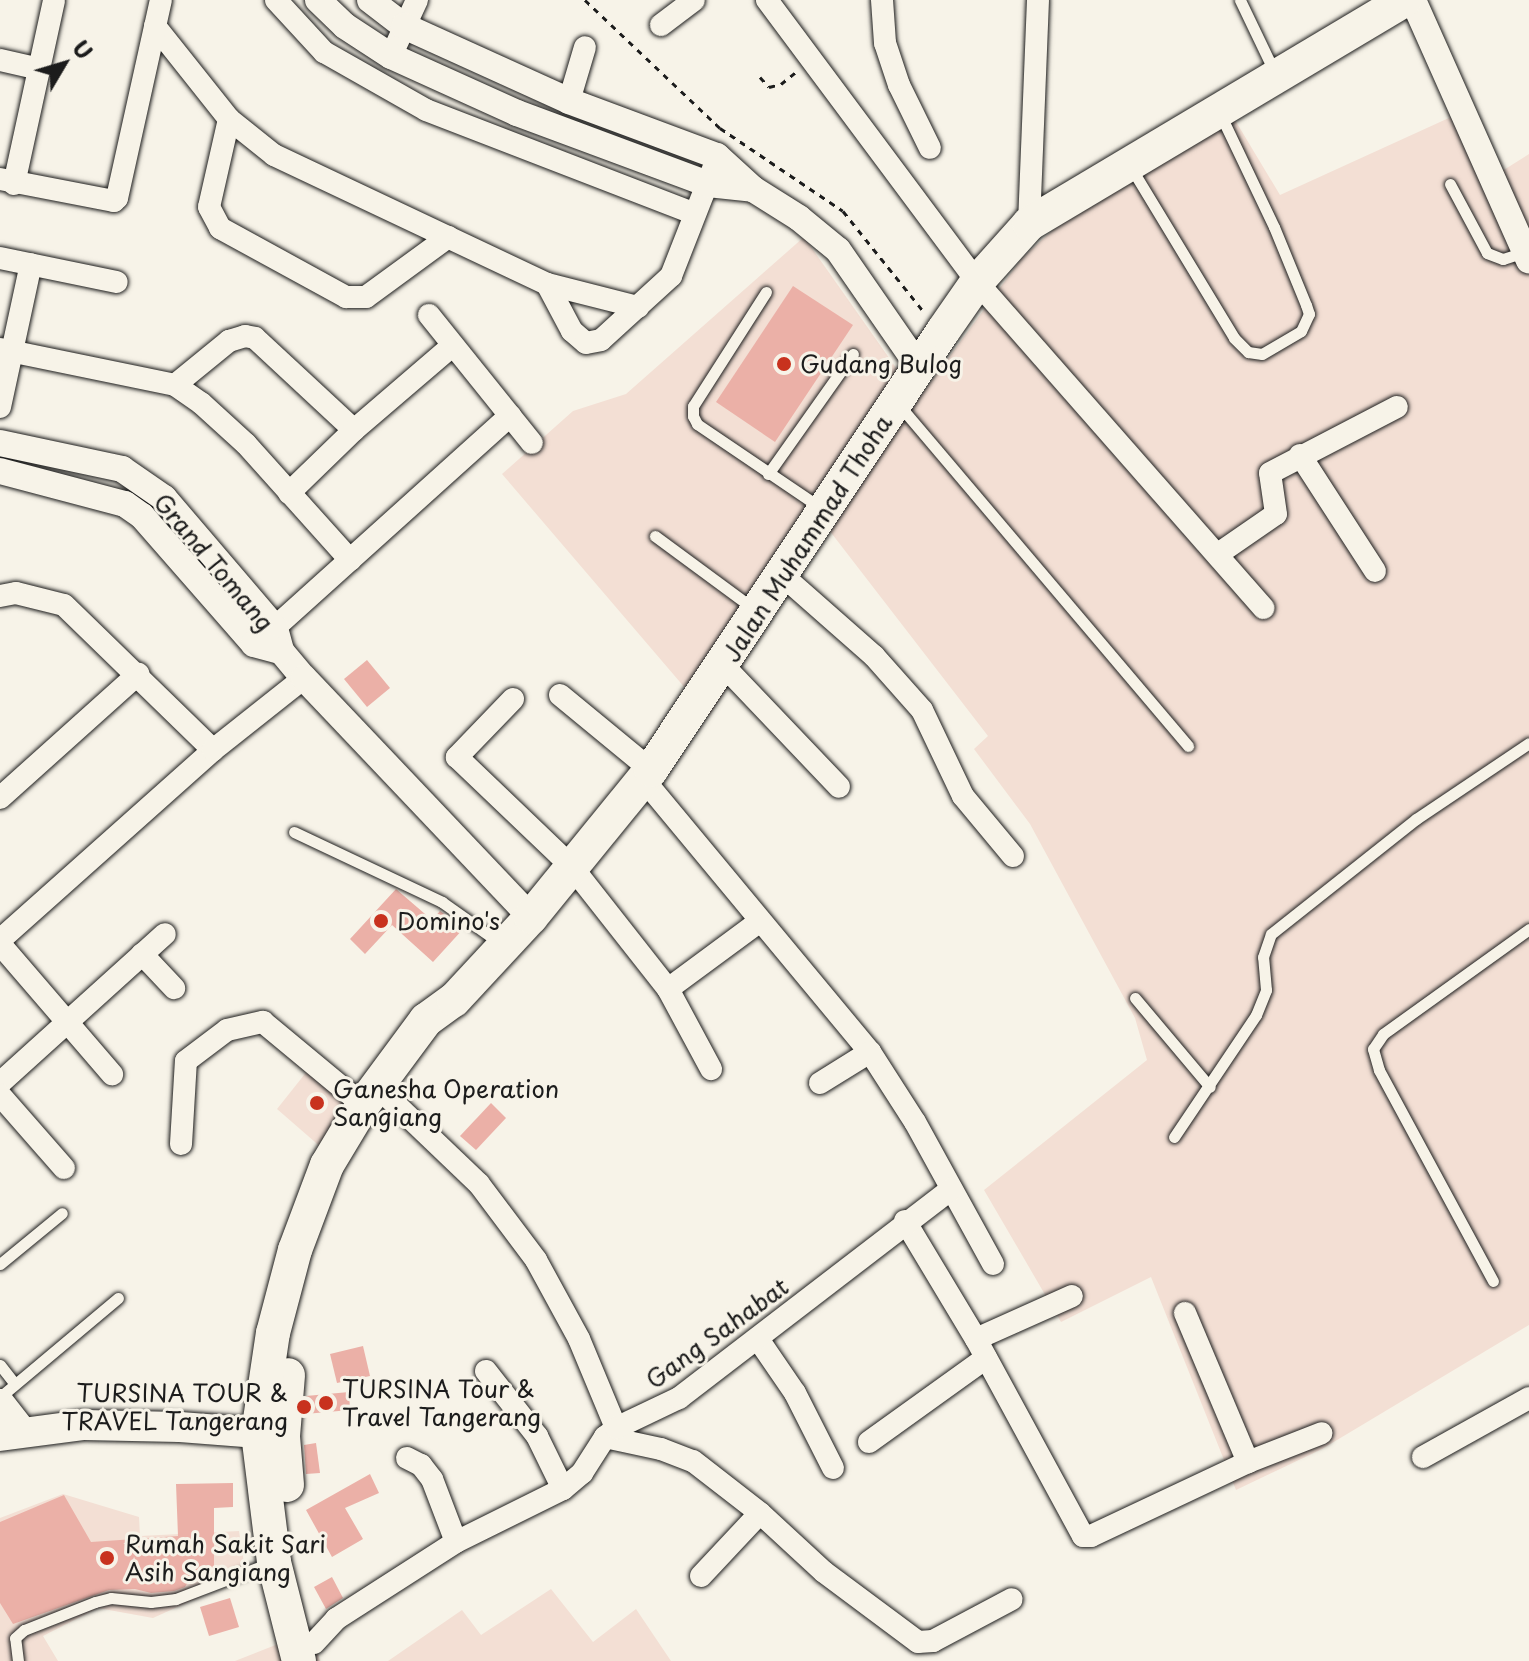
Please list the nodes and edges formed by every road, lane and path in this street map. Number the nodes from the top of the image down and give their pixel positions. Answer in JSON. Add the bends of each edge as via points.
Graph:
{"nodes":[{"id":1,"x":54,"y":0,"type":"edge"},
{"id":2,"x":161,"y":0,"type":"edge"},
{"id":3,"x":276,"y":0,"type":"edge"},
{"id":4,"x":318,"y":0,"type":"edge"},
{"id":5,"x":370,"y":0,"type":"edge"},
{"id":6,"x":417,"y":0,"type":"edge"},
{"id":7,"x":585,"y":0,"type":"edge"},
{"id":8,"x":694,"y":0,"type":"edge"},
{"id":9,"x":767,"y":0,"type":"edge"},
{"id":10,"x":882,"y":0,"type":"edge"},
{"id":11,"x":1038,"y":0,"type":"edge"},
{"id":12,"x":1240,"y":0,"type":"edge"},
{"id":13,"x":1403,"y":1,"type":"edge"},
{"id":14,"x":661,"y":25,"type":"dead end"},
{"id":15,"x":155,"y":26,"type":"junction"},
{"id":16,"x":345,"y":26,"type":"junction"},
{"id":17,"x":404,"y":26,"type":"junction"},
{"id":18,"x":585,"y":47,"type":"dead end"},
{"id":19,"x":324,"y":52,"type":"junction"},
{"id":20,"x":391,"y":56,"type":"junction"},
{"id":21,"x":0,"y":60,"type":"edge"},
{"id":22,"x":812,"y":60,"type":"junction"},
{"id":23,"x":40,"y":69,"type":"junction"},
{"id":24,"x":760,"y":77,"type":"dead end"},
{"id":25,"x":1277,"y":77,"type":"junction"},
{"id":26,"x":569,"y":101,"type":"junction"},
{"id":27,"x":1219,"y":112,"type":"junction"},
{"id":28,"x":517,"y":113,"type":"junction"},
{"id":29,"x":229,"y":119,"type":"junction"},
{"id":30,"x":505,"y":143,"type":"junction"},
{"id":31,"x":930,"y":148,"type":"dead end"},
{"id":32,"x":717,"y":156,"type":"junction"},
{"id":33,"x":1130,"y":165,"type":"junction"},
{"id":34,"x":7,"y":182,"type":"edge"},
{"id":35,"x":708,"y":184,"type":"junction"},
{"id":36,"x":1450,"y":184,"type":"dead end"},
{"id":37,"x":753,"y":189,"type":"junction"},
{"id":38,"x":695,"y":214,"type":"junction"},
{"id":39,"x":1029,"y":224,"type":"junction"},
{"id":40,"x":448,"y":237,"type":"junction"},
{"id":41,"x":1527,"y":256,"type":"edge"},
{"id":42,"x":0,"y":258,"type":"edge"},
{"id":43,"x":31,"y":264,"type":"junction"},
{"id":44,"x":117,"y":282,"type":"dead end"},
{"id":45,"x":977,"y":282,"type":"junction"},
{"id":46,"x":547,"y":284,"type":"junction"},
{"id":47,"x":766,"y":292,"type":"dead end"},
{"id":48,"x":638,"y":307,"type":"junction"},
{"id":49,"x":429,"y":315,"type":"dead end"},
{"id":50,"x":943,"y":331,"type":"junction"},
{"id":51,"x":453,"y":345,"type":"junction"},
{"id":52,"x":7,"y":350,"type":"edge"},
{"id":53,"x":853,"y":354,"type":"dead end"},
{"id":54,"x":919,"y":367,"type":"junction"},
{"id":55,"x":175,"y":385,"type":"junction"},
{"id":56,"x":896,"y":402,"type":"junction"},
{"id":57,"x":0,"y":407,"type":"edge"},
{"id":58,"x":1397,"y":407,"type":"dead end"},
{"id":59,"x":510,"y":416,"type":"junction"},
{"id":60,"x":354,"y":430,"type":"junction"},
{"id":61,"x":0,"y":443,"type":"edge"},
{"id":62,"x":532,"y":443,"type":"dead end"},
{"id":63,"x":1300,"y":455,"type":"junction"},
{"id":64,"x":0,"y":471,"type":"edge"},
{"id":65,"x":768,"y":474,"type":"junction"},
{"id":66,"x":289,"y":493,"type":"junction"},
{"id":67,"x":825,"y":510,"type":"junction"},
{"id":68,"x":655,"y":536,"type":"dead end"},
{"id":69,"x":1218,"y":554,"type":"junction"},
{"id":70,"x":350,"y":560,"type":"junction"},
{"id":71,"x":1375,"y":571,"type":"dead end"},
{"id":72,"x":782,"y":575,"type":"junction"},
{"id":73,"x":0,"y":596,"type":"edge"},
{"id":74,"x":1263,"y":608,"type":"dead end"},
{"id":75,"x":758,"y":612,"type":"junction"},
{"id":76,"x":270,"y":641,"type":"junction"},
{"id":77,"x":723,"y":665,"type":"junction"},
{"id":78,"x":138,"y":674,"type":"junction"},
{"id":79,"x":304,"y":678,"type":"junction"},
{"id":80,"x":560,"y":695,"type":"dead end"},
{"id":81,"x":513,"y":699,"type":"dead end"},
{"id":82,"x":1529,"y":743,"type":"edge"},
{"id":83,"x":1188,"y":746,"type":"dead end"},
{"id":84,"x":213,"y":750,"type":"junction"},
{"id":85,"x":648,"y":775,"type":"junction"},
{"id":86,"x":839,"y":787,"type":"dead end"},
{"id":87,"x":0,"y":798,"type":"edge"},
{"id":88,"x":294,"y":832,"type":"dead end"},
{"id":89,"x":1013,"y":856,"type":"dead end"},
{"id":90,"x":572,"y":867,"type":"junction"},
{"id":91,"x":531,"y":917,"type":"junction"},
{"id":92,"x":759,"y":922,"type":"junction"},
{"id":93,"x":1529,"y":929,"type":"edge"},
{"id":94,"x":165,"y":934,"type":"dead end"},
{"id":95,"x":0,"y":942,"type":"edge"},
{"id":96,"x":504,"y":946,"type":"junction"},
{"id":97,"x":142,"y":954,"type":"junction"},
{"id":98,"x":174,"y":988,"type":"dead end"},
{"id":99,"x":668,"y":989,"type":"junction"},
{"id":100,"x":1135,"y":998,"type":"dead end"},
{"id":101,"x":67,"y":1022,"type":"junction"},
{"id":102,"x":870,"y":1052,"type":"junction"},
{"id":103,"x":711,"y":1069,"type":"dead end"},
{"id":104,"x":112,"y":1074,"type":"dead end"},
{"id":105,"x":0,"y":1083,"type":"edge"},
{"id":106,"x":820,"y":1083,"type":"dead end"},
{"id":107,"x":1210,"y":1087,"type":"junction"},
{"id":108,"x":0,"y":1095,"type":"edge"},
{"id":109,"x":376,"y":1101,"type":"junction"},
{"id":110,"x":1174,"y":1137,"type":"dead end"},
{"id":111,"x":181,"y":1144,"type":"dead end"},
{"id":112,"x":64,"y":1168,"type":"dead end"},
{"id":113,"x":951,"y":1189,"type":"junction"},
{"id":114,"x":62,"y":1213,"type":"dead end"},
{"id":115,"x":905,"y":1221,"type":"junction"},
{"id":116,"x":0,"y":1264,"type":"edge"},
{"id":117,"x":993,"y":1264,"type":"dead end"},
{"id":118,"x":1493,"y":1281,"type":"dead end"},
{"id":119,"x":1072,"y":1296,"type":"dead end"},
{"id":120,"x":118,"y":1298,"type":"dead end"},
{"id":121,"x":1185,"y":1313,"type":"dead end"},
{"id":122,"x":282,"y":1335,"type":"junction"},
{"id":123,"x":758,"y":1339,"type":"junction"},
{"id":124,"x":981,"y":1348,"type":"junction"},
{"id":125,"x":0,"y":1365,"type":"edge"},
{"id":126,"x":486,"y":1371,"type":"dead end"},
{"id":127,"x":8,"y":1394,"type":"edge"},
{"id":128,"x":0,"y":1397,"type":"edge"},
{"id":129,"x":1529,"y":1398,"type":"edge"},
{"id":130,"x":611,"y":1432,"type":"junction"},
{"id":131,"x":11,"y":1433,"type":"edge"},
{"id":132,"x":258,"y":1433,"type":"junction"},
{"id":133,"x":1322,"y":1433,"type":"dead end"},
{"id":134,"x":869,"y":1442,"type":"dead end"},
{"id":135,"x":1423,"y":1457,"type":"dead end"},
{"id":136,"x":407,"y":1458,"type":"dead end"},
{"id":137,"x":1248,"y":1462,"type":"junction"},
{"id":138,"x":833,"y":1468,"type":"dead end"},
{"id":139,"x":563,"y":1489,"type":"junction"},
{"id":140,"x":760,"y":1513,"type":"junction"},
{"id":141,"x":456,"y":1542,"type":"junction"},
{"id":142,"x":283,"y":1560,"type":"junction"},
{"id":143,"x":701,"y":1576,"type":"dead end"},
{"id":144,"x":1012,"y":1599,"type":"dead end"},
{"id":145,"x":311,"y":1655,"type":"edge"},
{"id":146,"x":18,"y":1661,"type":"edge"}],
"edges":[{"from":1,"to":23,"type":"street"},
{"from":2,"to":15,"type":"street"},
{"from":3,"to":19,"type":"street"},
{"from":4,"to":16,"type":"street"},
{"from":5,"to":17,"type":"street"},
{"from":6,"to":17,"type":"street"},
{"from":7,"to":50,"type":"path","via":[[720,128],[843,211],[913,302]]},
{"from":8,"to":14,"type":"street"},
{"from":9,"to":22,"type":"street"},
{"from":10,"to":31,"type":"street","via":[[885,43]]},
{"from":11,"to":39,"type":"street"},
{"from":12,"to":25,"type":"lane"},
{"from":13,"to":25,"type":"main road","name":"Jalan Muhammad Thoha"},
{"from":13,"to":41,"type":"street"},
{"from":15,"to":29,"type":"street"},
{"from":15,"to":34,"type":"street","via":[[117,198]]},
{"from":16,"to":19,"type":"street"},
{"from":16,"to":20,"type":"street"},
{"from":17,"to":20,"type":"street"},
{"from":17,"to":26,"type":"street"},
{"from":18,"to":26,"type":"street"},
{"from":19,"to":30,"type":"street","via":[[426,110]]},
{"from":20,"to":28,"type":"street"},
{"from":21,"to":23,"type":"street"},
{"from":22,"to":24,"type":"path","via":[[781,84],[769,87]]},
{"from":22,"to":45,"type":"street"},
{"from":23,"to":34,"type":"street"},
{"from":25,"to":27,"type":"main road","name":"Jalan Muhammad Thoha"},
{"from":26,"to":32,"type":"street"},
{"from":27,"to":33,"type":"main road","name":"Jalan Muhammad Thoha"},
{"from":27,"to":33,"type":"lane","via":[[1306,305],[1309,314],[1301,331],[1262,354],[1248,352],[1234,338]]},
{"from":28,"to":30,"type":"street"},
{"from":28,"to":35,"type":"street"},
{"from":29,"to":40,"type":"street","via":[[274,155]]},
{"from":29,"to":40,"type":"street","via":[[209,207],[220,228],[346,297],[366,297]]},
{"from":30,"to":38,"type":"street"},
{"from":32,"to":35,"type":"street"},
{"from":32,"to":37,"type":"street"},
{"from":33,"to":39,"type":"main road","name":"Jalan Muhammad Thoha"},
{"from":35,"to":37,"type":"street"},
{"from":35,"to":38,"type":"street"},
{"from":36,"to":41,"type":"lane","via":[[1487,253],[1503,259]]},
{"from":37,"to":54,"type":"street","via":[[838,250]]},
{"from":38,"to":48,"type":"street","via":[[671,276]]},
{"from":39,"to":45,"type":"main road","name":"Jalan Muhammad Thoha"},
{"from":40,"to":46,"type":"street"},
{"from":42,"to":43,"type":"street"},
{"from":43,"to":44,"type":"street"},
{"from":43,"to":52,"type":"street"},
{"from":45,"to":50,"type":"main road","name":"Jalan Muhammad Thoha"},
{"from":45,"to":69,"type":"street"},
{"from":46,"to":48,"type":"street"},
{"from":46,"to":48,"type":"street","via":[[572,331],[586,343],[601,340]]},
{"from":47,"to":65,"type":"lane","via":[[693,406],[693,416]]},
{"from":49,"to":51,"type":"street"},
{"from":50,"to":54,"type":"main road","name":"Jalan Muhammad Thoha"},
{"from":51,"to":59,"type":"street"},
{"from":51,"to":60,"type":"street"},
{"from":52,"to":55,"type":"street"},
{"from":52,"to":57,"type":"street"},
{"from":53,"to":65,"type":"lane"},
{"from":54,"to":56,"type":"main road","name":"Jalan Muhammad Thoha"},
{"from":55,"to":60,"type":"street","via":[[229,341],[255,338]]},
{"from":55,"to":66,"type":"street","via":[[246,444]]},
{"from":56,"to":67,"type":"main road","name":"Jalan Muhammad Thoha"},
{"from":56,"to":83,"type":"lane"},
{"from":58,"to":63,"type":"street"},
{"from":59,"to":62,"type":"street"},
{"from":59,"to":70,"type":"street"},
{"from":60,"to":66,"type":"street"},
{"from":61,"to":76,"type":"street","name":"Grand Tomang","via":[[122,469],[141,478],[164,498]]},
{"from":63,"to":69,"type":"street","via":[[1270,473],[1276,514]]},
{"from":63,"to":71,"type":"street"},
{"from":64,"to":76,"type":"street","name":"Grand Tomang","via":[[125,504]]},
{"from":65,"to":67,"type":"lane"},
{"from":66,"to":70,"type":"street"},
{"from":67,"to":72,"type":"main road","name":"Jalan Muhammad Thoha"},
{"from":68,"to":75,"type":"lane"},
{"from":69,"to":74,"type":"street"},
{"from":70,"to":76,"type":"street"},
{"from":72,"to":75,"type":"main road","name":"Jalan Muhammad Thoha"},
{"from":72,"to":89,"type":"street","via":[[874,656],[922,710],[963,796]]},
{"from":73,"to":78,"type":"street","via":[[16,593],[64,605]]},
{"from":75,"to":77,"type":"main road","name":"Jalan Muhammad Thoha"},
{"from":76,"to":79,"type":"street","name":"Grand Tomang"},
{"from":77,"to":85,"type":"main road","name":"Jalan Muhammad Thoha"},
{"from":77,"to":86,"type":"street"},
{"from":78,"to":84,"type":"street"},
{"from":78,"to":87,"type":"street"},
{"from":79,"to":84,"type":"street"},
{"from":79,"to":91,"type":"street","name":"Grand Tomang"},
{"from":80,"to":85,"type":"street"},
{"from":81,"to":90,"type":"street","via":[[457,757]]},
{"from":82,"to":107,"type":"lane","via":[[1416,819],[1271,934],[1263,957],[1266,990]]},
{"from":84,"to":95,"type":"street"},
{"from":85,"to":90,"type":"main road","name":"Jalan Muhammad Thoha"},
{"from":85,"to":92,"type":"street"},
{"from":88,"to":96,"type":"lane","via":[[442,902]]},
{"from":90,"to":91,"type":"main road","name":"Jalan Muhammad Thoha"},
{"from":90,"to":99,"type":"street"},
{"from":91,"to":96,"type":"main road","name":"Jalan Muhammad Thoha"},
{"from":92,"to":99,"type":"street"},
{"from":92,"to":102,"type":"street"},
{"from":93,"to":118,"type":"lane","via":[[1383,1034],[1373,1049],[1379,1070]]},
{"from":94,"to":97,"type":"street"},
{"from":95,"to":101,"type":"street"},
{"from":96,"to":109,"type":"main road","name":"Jalan Muhammad Thoha","via":[[454,1000],[447,1023]]},
{"from":97,"to":98,"type":"street"},
{"from":97,"to":101,"type":"street"},
{"from":99,"to":103,"type":"street"},
{"from":100,"to":107,"type":"lane"},
{"from":101,"to":104,"type":"street"},
{"from":101,"to":105,"type":"street"},
{"from":102,"to":106,"type":"street"},
{"from":102,"to":113,"type":"street"},
{"from":107,"to":110,"type":"lane"},
{"from":108,"to":112,"type":"street"},
{"from":109,"to":111,"type":"street","via":[[263,1022],[227,1030],[186,1061]]},
{"from":109,"to":122,"type":"main road","name":"Jalan Muhammad Thoha","via":[[329,1204]]},
{"from":109,"to":130,"type":"street","via":[[479,1184],[536,1260],[579,1339]]},
{"from":113,"to":115,"type":"street","name":"Gang Sahabat"},
{"from":113,"to":117,"type":"street"},
{"from":114,"to":116,"type":"lane"},
{"from":115,"to":123,"type":"street","name":"Gang Sahabat"},
{"from":115,"to":124,"type":"street"},
{"from":119,"to":124,"type":"street"},
{"from":120,"to":127,"type":"lane"},
{"from":121,"to":137,"type":"street"},
{"from":122,"to":132,"type":"main road","name":"Jalan Muhammad Thoha"},
{"from":122,"to":142,"type":"main road","name":"Jalan Muhammad Thoha"},
{"from":123,"to":130,"type":"street","name":"Gang Sahabat","via":[[679,1398]]},
{"from":123,"to":138,"type":"street","via":[[795,1393]]},
{"from":124,"to":134,"type":"street"},
{"from":124,"to":137,"type":"street","via":[[1083,1536]]},
{"from":125,"to":127,"type":"lane"},
{"from":126,"to":139,"type":"street","via":[[537,1436]]},
{"from":127,"to":128,"type":"lane"},
{"from":127,"to":131,"type":"main road"},
{"from":129,"to":135,"type":"street"},
{"from":130,"to":139,"type":"street","via":[[582,1473]]},
{"from":130,"to":140,"type":"street","via":[[693,1461]]},
{"from":131,"to":132,"type":"main road","via":[[84,1425]]},
{"from":132,"to":142,"type":"main road","name":"Jalan Muhammad Thoha"},
{"from":133,"to":137,"type":"street"},
{"from":136,"to":141,"type":"street","via":[[432,1479]]},
{"from":139,"to":141,"type":"street"},
{"from":140,"to":143,"type":"street"},
{"from":140,"to":144,"type":"street","via":[[824,1572],[918,1642],[933,1641]]},
{"from":141,"to":145,"type":"street","via":[[336,1619]]},
{"from":142,"to":145,"type":"main road","name":"Jalan Muhammad Thoha"},
{"from":142,"to":146,"type":"lane","via":[[176,1599],[95,1602],[24,1630],[15,1638]]}]}
